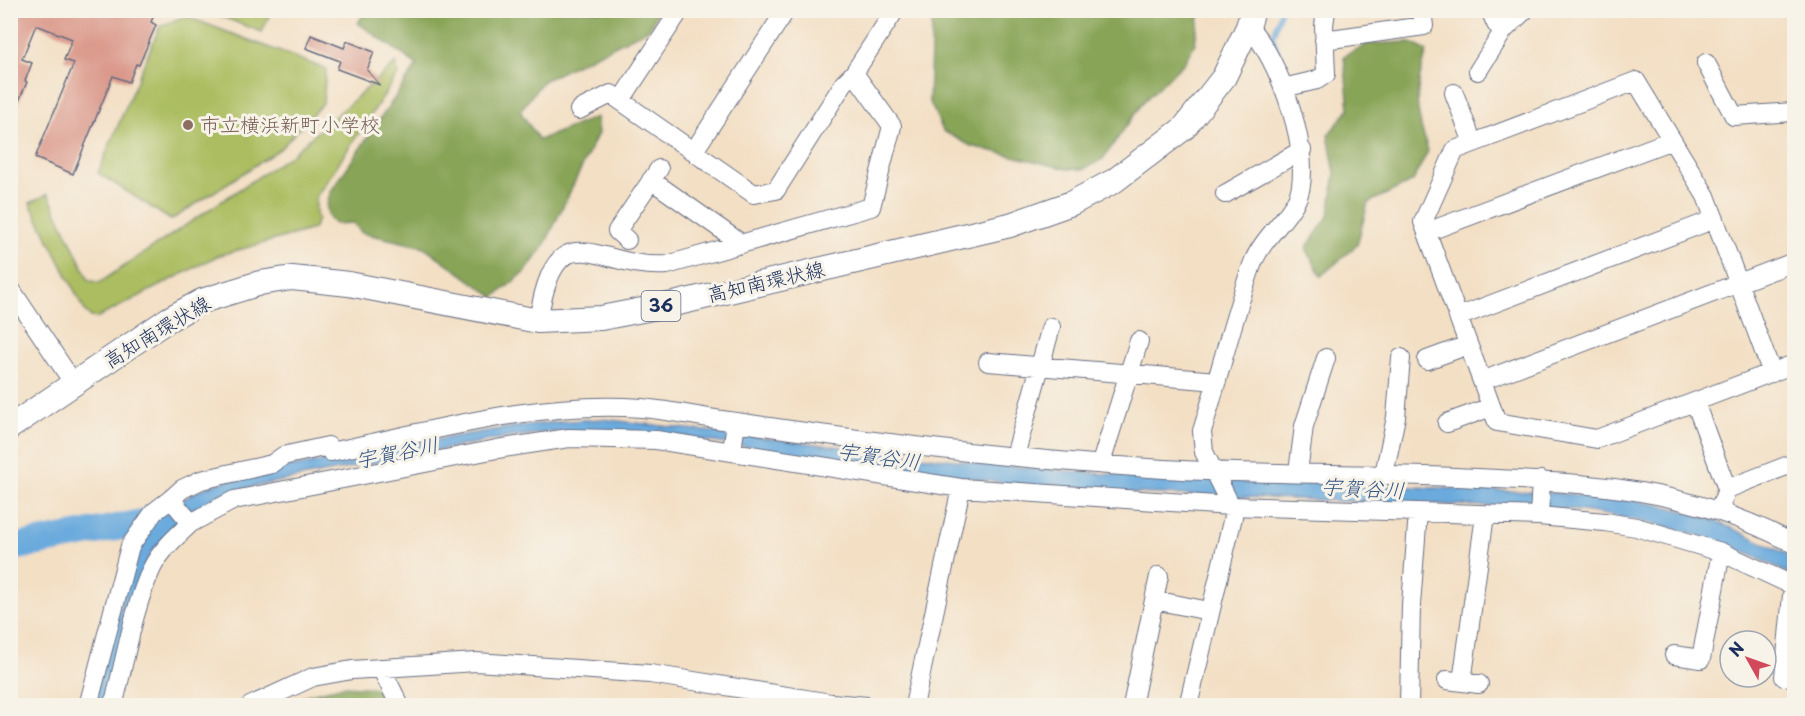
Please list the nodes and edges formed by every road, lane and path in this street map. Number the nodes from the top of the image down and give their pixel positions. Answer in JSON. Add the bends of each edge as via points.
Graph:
{"nodes":[{"id":1,"x":680,"y":10,"type":"edge"},
{"id":2,"x":786,"y":10,"type":"edge"},
{"id":3,"x":895,"y":10,"type":"edge"},
{"id":4,"x":1326,"y":10,"type":"edge"},
{"id":5,"x":1422,"y":10,"type":"edge"},
{"id":6,"x":1490,"y":10,"type":"edge"},
{"id":7,"x":1525,"y":10,"type":"edge"},
{"id":8,"x":1251,"y":19,"type":"edge"},
{"id":9,"x":1504,"y":30,"type":"junction"},
{"id":10,"x":1324,"y":40,"type":"junction"},
{"id":11,"x":1706,"y":63,"type":"dead end"},
{"id":12,"x":1478,"y":71,"type":"dead end"},
{"id":13,"x":854,"y":73,"type":"junction"},
{"id":14,"x":1284,"y":88,"type":"junction"},
{"id":15,"x":1454,"y":93,"type":"dead end"},
{"id":16,"x":621,"y":100,"type":"junction"},
{"id":17,"x":579,"y":110,"type":"dead end"},
{"id":18,"x":1794,"y":112,"type":"edge"},
{"id":19,"x":1672,"y":141,"type":"junction"},
{"id":20,"x":1473,"y":143,"type":"junction"},
{"id":21,"x":1302,"y":150,"type":"junction"},
{"id":22,"x":694,"y":151,"type":"junction"},
{"id":23,"x":1225,"y":194,"type":"dead end"},
{"id":24,"x":1715,"y":219,"type":"junction"},
{"id":25,"x":1427,"y":232,"type":"junction"},
{"id":26,"x":627,"y":240,"type":"dead end"},
{"id":27,"x":742,"y":244,"type":"junction"},
{"id":28,"x":1794,"y":262,"type":"edge"},
{"id":29,"x":1738,"y":283,"type":"junction"},
{"id":30,"x":10,"y":288,"type":"edge"},
{"id":31,"x":1458,"y":317,"type":"junction"},
{"id":32,"x":538,"y":321,"type":"junction"},
{"id":33,"x":1051,"y":327,"type":"dead end"},
{"id":34,"x":1138,"y":341,"type":"dead end"},
{"id":35,"x":1468,"y":345,"type":"junction"},
{"id":36,"x":1326,"y":358,"type":"dead end"},
{"id":37,"x":1401,"y":358,"type":"dead end"},
{"id":38,"x":1427,"y":360,"type":"dead end"},
{"id":39,"x":988,"y":362,"type":"dead end"},
{"id":40,"x":1794,"y":364,"type":"edge"},
{"id":41,"x":1039,"y":366,"type":"junction"},
{"id":42,"x":1772,"y":373,"type":"junction"},
{"id":43,"x":1129,"y":374,"type":"junction"},
{"id":44,"x":1217,"y":381,"type":"junction"},
{"id":45,"x":1482,"y":381,"type":"junction"},
{"id":46,"x":74,"y":384,"type":"junction"},
{"id":47,"x":1695,"y":402,"type":"junction"},
{"id":48,"x":1491,"y":407,"type":"junction"},
{"id":49,"x":1447,"y":423,"type":"dead end"},
{"id":50,"x":736,"y":425,"type":"junction"},
{"id":51,"x":10,"y":427,"type":"edge"},
{"id":52,"x":732,"y":449,"type":"junction"},
{"id":53,"x":1015,"y":456,"type":"junction"},
{"id":54,"x":1794,"y":463,"type":"edge"},
{"id":55,"x":1101,"y":464,"type":"junction"},
{"id":56,"x":1214,"y":472,"type":"junction"},
{"id":57,"x":1298,"y":472,"type":"junction"},
{"id":58,"x":1384,"y":474,"type":"junction"},
{"id":59,"x":1541,"y":483,"type":"junction"},
{"id":60,"x":961,"y":488,"type":"junction"},
{"id":61,"x":1727,"y":489,"type":"junction"},
{"id":62,"x":172,"y":501,"type":"junction"},
{"id":63,"x":1229,"y":502,"type":"junction"},
{"id":64,"x":1719,"y":511,"type":"junction"},
{"id":65,"x":1418,"y":512,"type":"junction"},
{"id":66,"x":1539,"y":513,"type":"junction"},
{"id":67,"x":1485,"y":515,"type":"junction"},
{"id":68,"x":189,"y":520,"type":"junction"},
{"id":69,"x":1794,"y":544,"type":"edge"},
{"id":70,"x":1721,"y":552,"type":"junction"},
{"id":71,"x":1159,"y":576,"type":"dead end"},
{"id":72,"x":1794,"y":586,"type":"edge"},
{"id":73,"x":1154,"y":600,"type":"junction"},
{"id":74,"x":1209,"y":611,"type":"junction"},
{"id":75,"x":1674,"y":655,"type":"dead end"},
{"id":76,"x":381,"y":668,"type":"junction"},
{"id":77,"x":1784,"y":676,"type":"dead end"},
{"id":78,"x":1463,"y":682,"type":"dead end"},
{"id":79,"x":88,"y":705,"type":"edge"},
{"id":80,"x":113,"y":705,"type":"edge"},
{"id":81,"x":250,"y":705,"type":"edge"},
{"id":82,"x":400,"y":705,"type":"edge"},
{"id":83,"x":867,"y":705,"type":"edge"},
{"id":84,"x":914,"y":705,"type":"edge"},
{"id":85,"x":1132,"y":705,"type":"edge"},
{"id":86,"x":1188,"y":705,"type":"edge"},
{"id":87,"x":1409,"y":705,"type":"edge"}],
"edges":[{"from":1,"to":16,"type":"street"},
{"from":2,"to":22,"type":"street"},
{"from":3,"to":13,"type":"street"},
{"from":4,"to":10,"type":"street"},
{"from":5,"to":10,"type":"street","via":[[1424,26]]},
{"from":6,"to":9,"type":"street","via":[[1496,24]]},
{"from":7,"to":9,"type":"street"},
{"from":8,"to":14,"type":"street"},
{"from":8,"to":32,"type":"main road","name":"高知南環状線","number":"36","via":[[1224,77],[1184,128],[1114,181],[1072,203],[1010,225],[678,303],[601,318]]},
{"from":9,"to":12,"type":"street"},
{"from":10,"to":14,"type":"street","via":[[1326,74]]},
{"from":11,"to":18,"type":"street","via":[[1734,116]]},
{"from":13,"to":22,"type":"street","via":[[776,190],[754,194]]},
{"from":13,"to":27,"type":"street","via":[[892,126],[871,207]]},
{"from":14,"to":21,"type":"street"},
{"from":15,"to":20,"type":"street"},
{"from":16,"to":17,"type":"street","via":[[611,94]]},
{"from":16,"to":22,"type":"street"},
{"from":19,"to":20,"type":"street","via":[[1636,81]]},
{"from":19,"to":24,"type":"street","via":[[1706,196]]},
{"from":19,"to":25,"type":"street"},
{"from":20,"to":25,"type":"street","via":[[1455,150],[1423,222]]},
{"from":21,"to":23,"type":"street"},
{"from":21,"to":44,"type":"street","via":[[1297,200],[1253,262]]},
{"from":24,"to":29,"type":"street"},
{"from":24,"to":31,"type":"street"},
{"from":25,"to":31,"type":"street"},
{"from":26,"to":27,"type":"street","via":[[616,231],[655,174]]},
{"from":27,"to":32,"type":"street","via":[[667,265],[648,266],[589,251],[573,253],[549,271]]},
{"from":28,"to":29,"type":"street"},
{"from":29,"to":42,"type":"street"},
{"from":29,"to":45,"type":"street"},
{"from":30,"to":46,"type":"street"},
{"from":31,"to":35,"type":"street"},
{"from":32,"to":46,"type":"main road","name":"高知南環状線","number":"36","via":[[349,284],[292,278],[260,282],[202,301],[169,319]]},
{"from":33,"to":41,"type":"street"},
{"from":34,"to":43,"type":"street"},
{"from":35,"to":38,"type":"street"},
{"from":35,"to":45,"type":"street"},
{"from":36,"to":57,"type":"street","via":[[1304,426]]},
{"from":37,"to":58,"type":"street","via":[[1396,417]]},
{"from":39,"to":41,"type":"street"},
{"from":40,"to":42,"type":"street"},
{"from":41,"to":43,"type":"street"},
{"from":41,"to":53,"type":"street"},
{"from":42,"to":47,"type":"street"},
{"from":43,"to":44,"type":"street"},
{"from":43,"to":55,"type":"street"},
{"from":44,"to":56,"type":"street","via":[[1202,431],[1204,452]]},
{"from":45,"to":48,"type":"street"},
{"from":46,"to":51,"type":"main road","name":"高知南環状線","number":"36"},
{"from":47,"to":48,"type":"street","via":[[1597,439],[1497,422]]},
{"from":47,"to":61,"type":"street"},
{"from":48,"to":49,"type":"street"},
{"from":50,"to":52,"type":"street"},
{"from":50,"to":53,"type":"street"},
{"from":50,"to":62,"type":"street","via":[[641,408],[511,415],[331,452],[328,446],[284,456],[272,464],[201,480],[182,489]]},
{"from":52,"to":60,"type":"street"},
{"from":52,"to":68,"type":"street","via":[[656,440],[569,438],[234,500]]},
{"from":53,"to":55,"type":"street"},
{"from":54,"to":61,"type":"street"},
{"from":55,"to":56,"type":"street"},
{"from":56,"to":57,"type":"street"},
{"from":56,"to":63,"type":"street"},
{"from":57,"to":58,"type":"street"},
{"from":58,"to":59,"type":"street"},
{"from":59,"to":64,"type":"street","via":[[1614,486]]},
{"from":59,"to":66,"type":"street"},
{"from":60,"to":63,"type":"street"},
{"from":60,"to":84,"type":"street"},
{"from":61,"to":64,"type":"street"},
{"from":62,"to":68,"type":"street"},
{"from":62,"to":79,"type":"street","via":[[154,512],[130,546]]},
{"from":63,"to":65,"type":"street"},
{"from":63,"to":74,"type":"street","via":[[1233,517]]},
{"from":64,"to":69,"type":"street"},
{"from":65,"to":67,"type":"street"},
{"from":65,"to":87,"type":"street"},
{"from":66,"to":67,"type":"street"},
{"from":66,"to":70,"type":"street","via":[[1636,527]]},
{"from":67,"to":78,"type":"street"},
{"from":68,"to":80,"type":"street","via":[[153,566]]},
{"from":70,"to":72,"type":"street"},
{"from":70,"to":75,"type":"street","via":[[1701,658]]},
{"from":71,"to":73,"type":"street"},
{"from":72,"to":77,"type":"street"},
{"from":73,"to":74,"type":"street"},
{"from":73,"to":85,"type":"street"},
{"from":74,"to":86,"type":"street"},
{"from":76,"to":81,"type":"street","via":[[313,677]]},
{"from":76,"to":82,"type":"street"},
{"from":76,"to":83,"type":"street","via":[[476,662],[650,674],[831,703]]}]}
